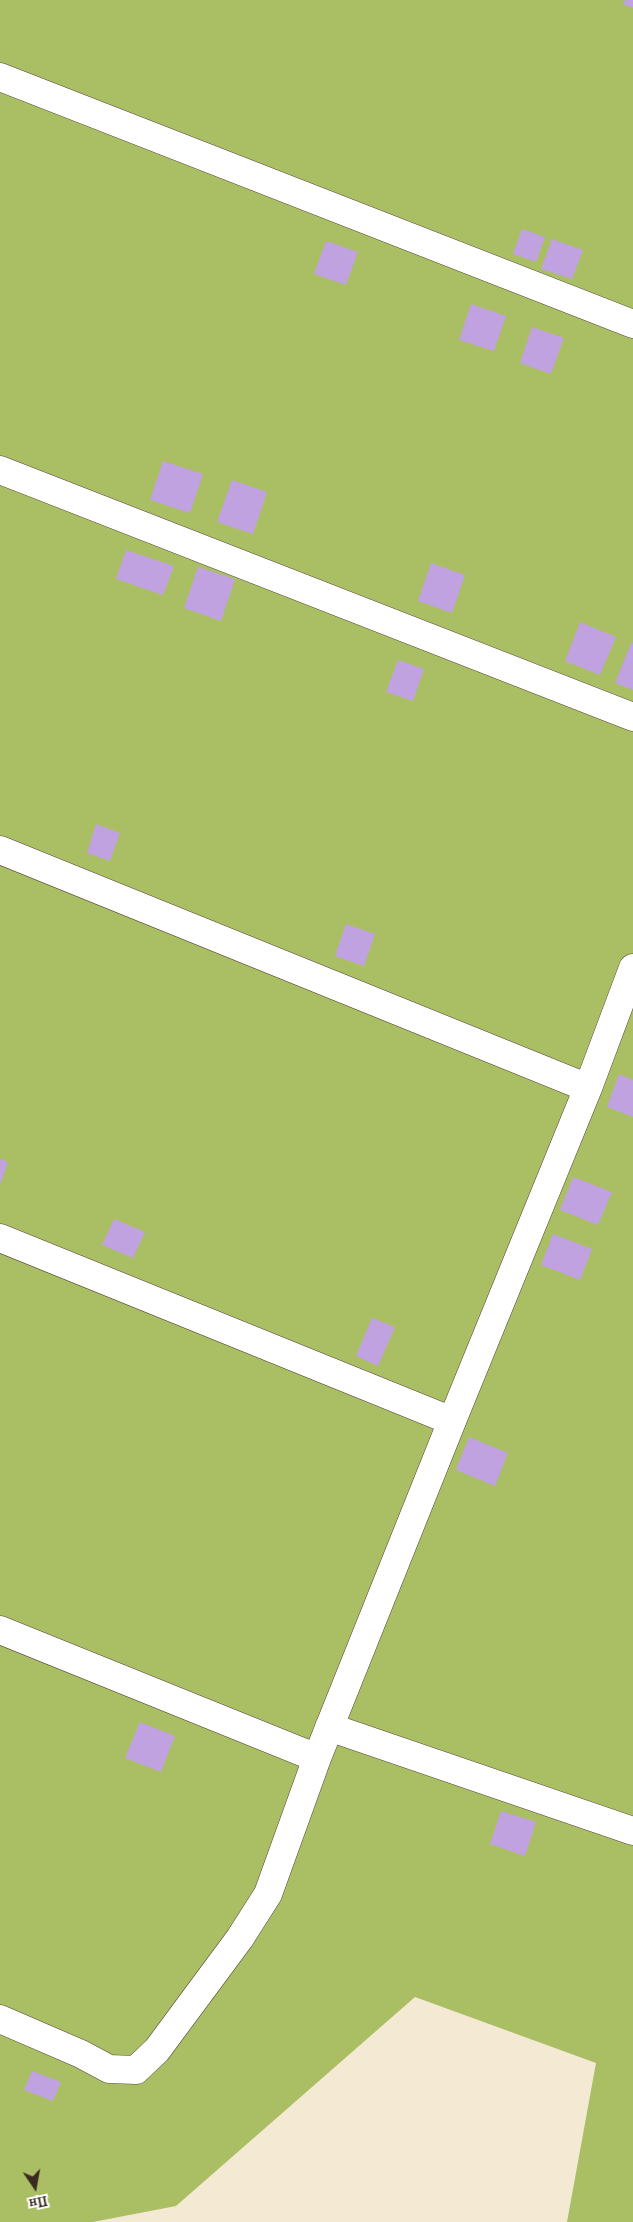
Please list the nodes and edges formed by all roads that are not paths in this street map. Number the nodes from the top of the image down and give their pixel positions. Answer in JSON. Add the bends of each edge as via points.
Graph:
{"nodes":[{"id":1,"x":0,"y":77,"type":"edge"},
{"id":2,"x":633,"y":324,"type":"edge"},
{"id":3,"x":0,"y":470,"type":"edge"},
{"id":4,"x":633,"y":717,"type":"edge"},
{"id":5,"x":0,"y":850,"type":"edge"},
{"id":6,"x":633,"y":968,"type":"edge"},
{"id":7,"x":588,"y":1088,"type":"junction"},
{"id":8,"x":0,"y":1238,"type":"edge"},
{"id":9,"x":452,"y":1421,"type":"junction"},
{"id":10,"x":0,"y":1630,"type":"edge"},
{"id":11,"x":330,"y":1727,"type":"junction"},
{"id":12,"x":317,"y":1758,"type":"junction"},
{"id":13,"x":633,"y":1831,"type":"edge"},
{"id":14,"x":0,"y":2019,"type":"edge"}],
"edges":[{"from":1,"to":2,"type":"lane"},
{"from":3,"to":4,"type":"lane"},
{"from":5,"to":7,"type":"lane"},
{"from":6,"to":7,"type":"lane"},
{"from":7,"to":9,"type":"lane"},
{"from":8,"to":9,"type":"lane"},
{"from":9,"to":11,"type":"lane"},
{"from":10,"to":12,"type":"lane"},
{"from":11,"to":12,"type":"lane"},
{"from":11,"to":13,"type":"lane"},
{"from":12,"to":14,"type":"lane","via":[[268,1894],[240,1938],[157,2050],[136,2070],[109,2069]]}]}
